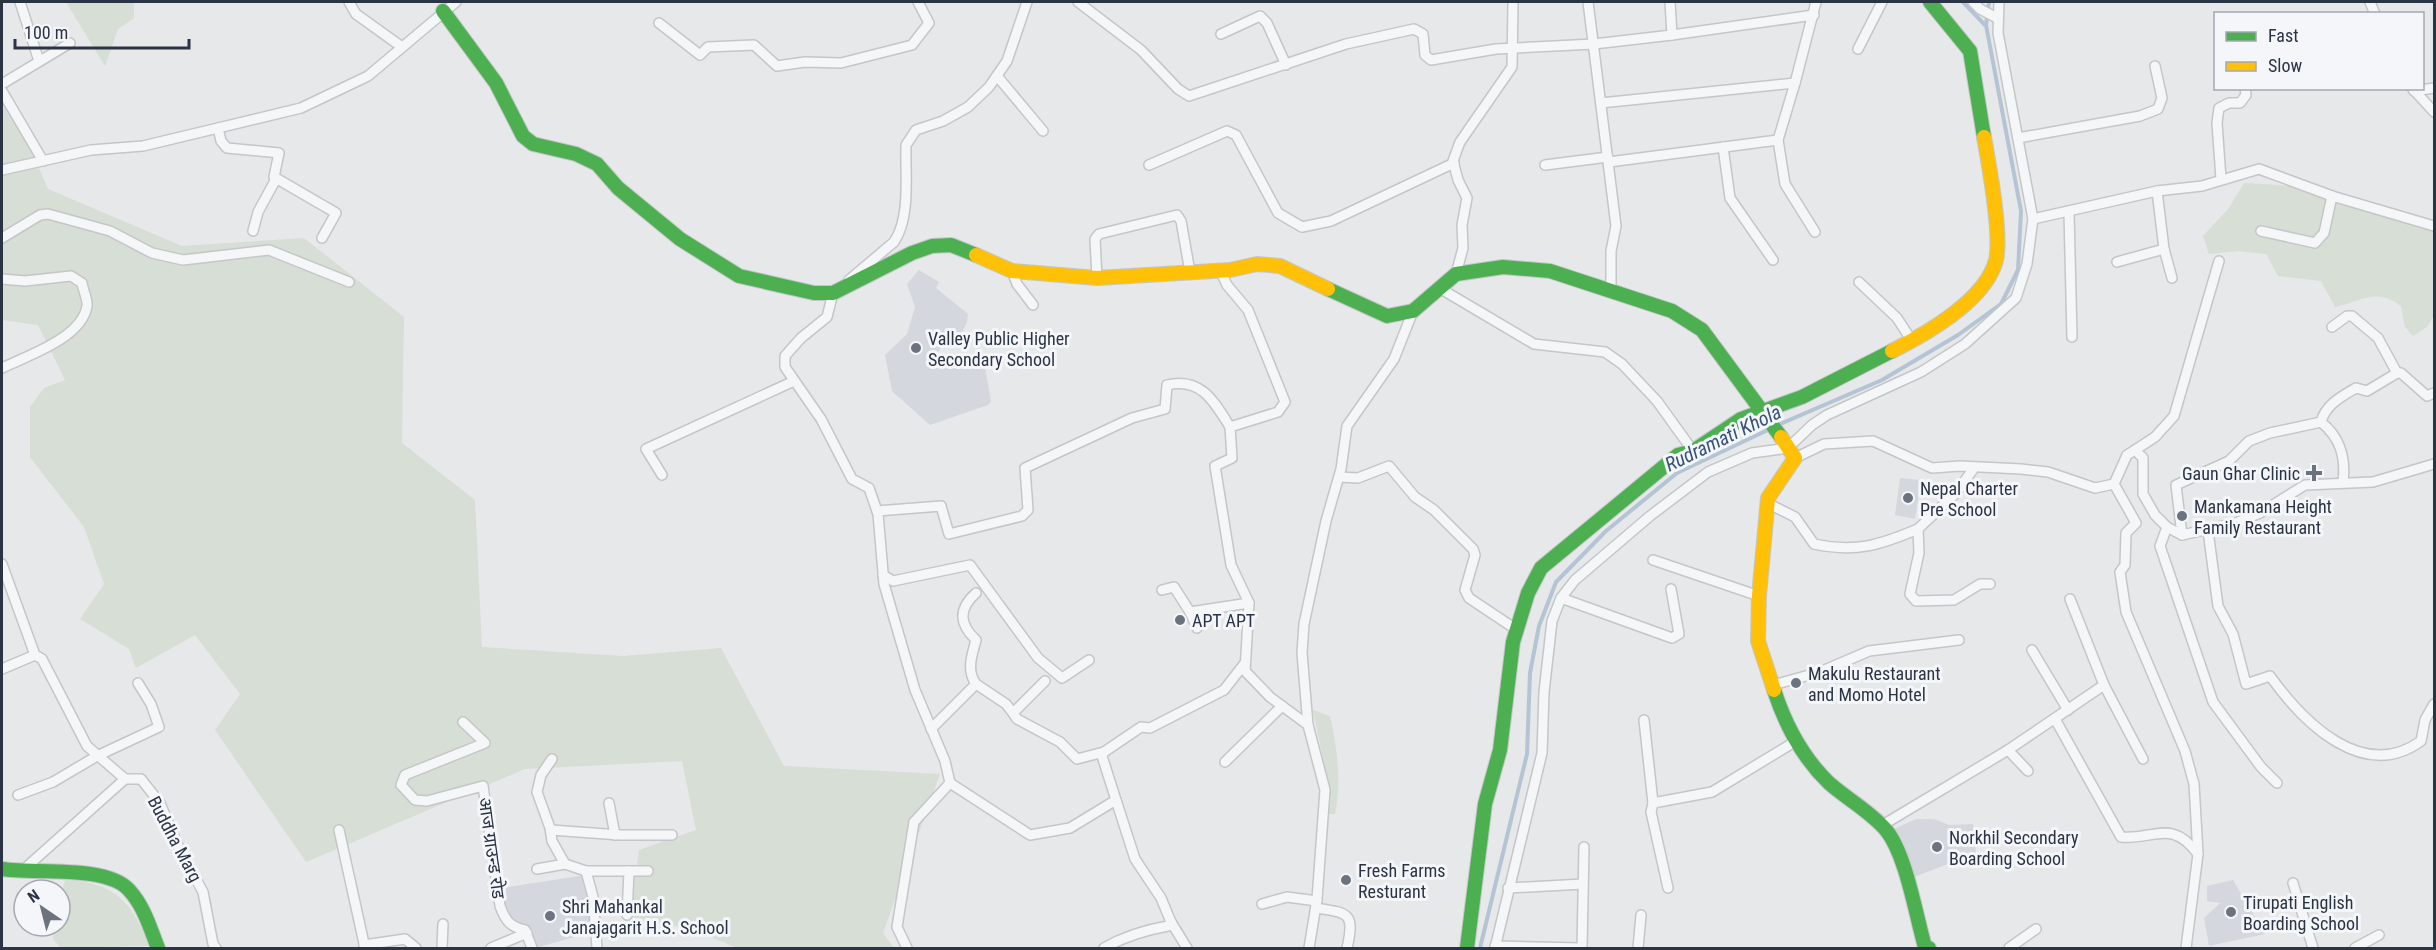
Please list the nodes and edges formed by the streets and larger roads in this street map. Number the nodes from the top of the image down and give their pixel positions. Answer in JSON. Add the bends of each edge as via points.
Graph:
{"nodes":[{"id":1,"x":20,"y":2,"type":"edge"},
{"id":2,"x":349,"y":2,"type":"edge"},
{"id":3,"x":456,"y":2,"type":"edge"},
{"id":4,"x":918,"y":2,"type":"edge"},
{"id":5,"x":1027,"y":2,"type":"edge"},
{"id":6,"x":1078,"y":2,"type":"edge"},
{"id":7,"x":1512,"y":2,"type":"edge"},
{"id":8,"x":1588,"y":2,"type":"edge"},
{"id":9,"x":1670,"y":2,"type":"edge"},
{"id":10,"x":1816,"y":2,"type":"edge"},
{"id":11,"x":1882,"y":2,"type":"edge"},
{"id":12,"x":1930,"y":2,"type":"edge"},
{"id":13,"x":1999,"y":2,"type":"edge"},
{"id":14,"x":1977,"y":4,"type":"edge"},
{"id":15,"x":442,"y":11,"type":"junction"},
{"id":16,"x":1814,"y":15,"type":"junction"},
{"id":17,"x":1997,"y":18,"type":"junction"},
{"id":18,"x":659,"y":23,"type":"dead end"},
{"id":19,"x":1221,"y":34,"type":"dead end"},
{"id":20,"x":1672,"y":35,"type":"junction"},
{"id":21,"x":70,"y":43,"type":"dead end"},
{"id":22,"x":1594,"y":44,"type":"junction"},
{"id":23,"x":402,"y":47,"type":"junction"},
{"id":24,"x":1513,"y":48,"type":"junction"},
{"id":25,"x":1858,"y":49,"type":"dead end"},
{"id":26,"x":39,"y":61,"type":"junction"},
{"id":27,"x":1286,"y":64,"type":"junction"},
{"id":28,"x":2155,"y":66,"type":"dead end"},
{"id":29,"x":997,"y":76,"type":"junction"},
{"id":30,"x":2,"y":84,"type":"edge"},
{"id":31,"x":1796,"y":84,"type":"junction"},
{"id":32,"x":2245,"y":90,"type":"edge"},
{"id":33,"x":2413,"y":90,"type":"edge"},
{"id":34,"x":2,"y":91,"type":"edge"},
{"id":35,"x":1601,"y":103,"type":"junction"},
{"id":36,"x":2434,"y":112,"type":"edge"},
{"id":37,"x":218,"y":128,"type":"junction"},
{"id":38,"x":1043,"y":131,"type":"dead end"},
{"id":39,"x":2018,"y":138,"type":"junction"},
{"id":40,"x":1778,"y":140,"type":"junction"},
{"id":41,"x":1724,"y":147,"type":"junction"},
{"id":42,"x":1609,"y":159,"type":"junction"},
{"id":43,"x":43,"y":161,"type":"junction"},
{"id":44,"x":1454,"y":163,"type":"junction"},
{"id":45,"x":1149,"y":165,"type":"dead end"},
{"id":46,"x":1545,"y":165,"type":"dead end"},
{"id":47,"x":2,"y":170,"type":"edge"},
{"id":48,"x":276,"y":179,"type":"junction"},
{"id":49,"x":2221,"y":179,"type":"junction"},
{"id":50,"x":2157,"y":191,"type":"junction"},
{"id":51,"x":2332,"y":196,"type":"junction"},
{"id":52,"x":2069,"y":213,"type":"junction"},
{"id":53,"x":2033,"y":219,"type":"junction"},
{"id":54,"x":2434,"y":226,"type":"edge"},
{"id":55,"x":253,"y":231,"type":"dead end"},
{"id":56,"x":2261,"y":231,"type":"dead end"},
{"id":57,"x":1815,"y":232,"type":"dead end"},
{"id":58,"x":2,"y":238,"type":"edge"},
{"id":59,"x":322,"y":238,"type":"dead end"},
{"id":60,"x":2164,"y":249,"type":"junction"},
{"id":61,"x":1773,"y":260,"type":"dead end"},
{"id":62,"x":2219,"y":261,"type":"dead end"},
{"id":63,"x":2117,"y":262,"type":"dead end"},
{"id":64,"x":1220,"y":270,"type":"junction"},
{"id":65,"x":1012,"y":271,"type":"junction"},
{"id":66,"x":1190,"y":272,"type":"junction"},
{"id":67,"x":1456,"y":274,"type":"junction"},
{"id":68,"x":1097,"y":278,"type":"junction"},
{"id":69,"x":2172,"y":278,"type":"dead end"},
{"id":70,"x":2,"y":279,"type":"edge"},
{"id":71,"x":349,"y":282,"type":"dead end"},
{"id":72,"x":1859,"y":282,"type":"dead end"},
{"id":73,"x":1441,"y":289,"type":"junction"},
{"id":74,"x":1611,"y":290,"type":"junction"},
{"id":75,"x":832,"y":293,"type":"junction"},
{"id":76,"x":1033,"y":305,"type":"dead end"},
{"id":77,"x":1413,"y":311,"type":"junction"},
{"id":78,"x":2332,"y":327,"type":"dead end"},
{"id":79,"x":2072,"y":338,"type":"dead end"},
{"id":80,"x":1912,"y":341,"type":"junction"},
{"id":81,"x":2,"y":368,"type":"edge"},
{"id":82,"x":2397,"y":373,"type":"junction"},
{"id":83,"x":794,"y":381,"type":"junction"},
{"id":84,"x":2434,"y":393,"type":"edge"},
{"id":85,"x":1766,"y":414,"type":"junction"},
{"id":86,"x":2321,"y":422,"type":"junction"},
{"id":87,"x":1230,"y":427,"type":"junction"},
{"id":88,"x":1788,"y":449,"type":"junction"},
{"id":89,"x":2135,"y":450,"type":"junction"},
{"id":90,"x":1693,"y":451,"type":"junction"},
{"id":91,"x":2434,"y":464,"type":"edge"},
{"id":92,"x":1974,"y":468,"type":"junction"},
{"id":93,"x":662,"y":475,"type":"dead end"},
{"id":94,"x":1339,"y":477,"type":"junction"},
{"id":95,"x":2343,"y":482,"type":"junction"},
{"id":96,"x":2114,"y":484,"type":"junction"},
{"id":97,"x":1767,"y":504,"type":"junction"},
{"id":98,"x":877,"y":511,"type":"junction"},
{"id":99,"x":2167,"y":527,"type":"junction"},
{"id":100,"x":1918,"y":529,"type":"junction"},
{"id":101,"x":2208,"y":531,"type":"junction"},
{"id":102,"x":2182,"y":535,"type":"junction"},
{"id":103,"x":1653,"y":560,"type":"dead end"},
{"id":104,"x":2,"y":564,"type":"edge"},
{"id":105,"x":883,"y":575,"type":"junction"},
{"id":106,"x":1990,"y":584,"type":"dead end"},
{"id":107,"x":1671,"y":589,"type":"dead end"},
{"id":108,"x":1162,"y":590,"type":"dead end"},
{"id":109,"x":976,"y":593,"type":"dead end"},
{"id":110,"x":1759,"y":596,"type":"junction"},
{"id":111,"x":1561,"y":598,"type":"junction"},
{"id":112,"x":2070,"y":598,"type":"dead end"},
{"id":113,"x":1249,"y":603,"type":"junction"},
{"id":114,"x":1190,"y":612,"type":"junction"},
{"id":115,"x":1197,"y":628,"type":"dead end"},
{"id":116,"x":1517,"y":630,"type":"junction"},
{"id":117,"x":1959,"y":640,"type":"dead end"},
{"id":118,"x":2032,"y":650,"type":"dead end"},
{"id":119,"x":35,"y":655,"type":"junction"},
{"id":120,"x":1089,"y":660,"type":"dead end"},
{"id":121,"x":1245,"y":663,"type":"junction"},
{"id":122,"x":2,"y":669,"type":"edge"},
{"id":123,"x":1045,"y":681,"type":"dead end"},
{"id":124,"x":138,"y":683,"type":"dead end"},
{"id":125,"x":976,"y":684,"type":"junction"},
{"id":126,"x":1773,"y":685,"type":"junction"},
{"id":127,"x":2104,"y":686,"type":"junction"},
{"id":128,"x":2434,"y":704,"type":"edge"},
{"id":129,"x":1282,"y":706,"type":"junction"},
{"id":130,"x":2068,"y":710,"type":"junction"},
{"id":131,"x":1013,"y":713,"type":"junction"},
{"id":132,"x":2055,"y":719,"type":"junction"},
{"id":133,"x":1644,"y":720,"type":"dead end"},
{"id":134,"x":463,"y":722,"type":"dead end"},
{"id":135,"x":1308,"y":725,"type":"junction"},
{"id":136,"x":931,"y":729,"type":"junction"},
{"id":137,"x":1796,"y":741,"type":"junction"},
{"id":138,"x":2007,"y":750,"type":"junction"},
{"id":139,"x":1104,"y":752,"type":"junction"},
{"id":140,"x":97,"y":756,"type":"junction"},
{"id":141,"x":552,"y":759,"type":"dead end"},
{"id":142,"x":2143,"y":759,"type":"dead end"},
{"id":143,"x":1225,"y":762,"type":"dead end"},
{"id":144,"x":2028,"y":771,"type":"dead end"},
{"id":145,"x":125,"y":779,"type":"junction"},
{"id":146,"x":951,"y":783,"type":"junction"},
{"id":147,"x":2277,"y":783,"type":"dead end"},
{"id":148,"x":18,"y":795,"type":"dead end"},
{"id":149,"x":1116,"y":800,"type":"junction"},
{"id":150,"x":609,"y":803,"type":"dead end"},
{"id":151,"x":1653,"y":803,"type":"junction"},
{"id":152,"x":1881,"y":825,"type":"junction"},
{"id":153,"x":339,"y":830,"type":"dead end"},
{"id":154,"x":551,"y":830,"type":"junction"},
{"id":155,"x":615,"y":835,"type":"junction"},
{"id":156,"x":672,"y":835,"type":"dead end"},
{"id":157,"x":1584,"y":847,"type":"dead end"},
{"id":158,"x":2198,"y":854,"type":"junction"},
{"id":159,"x":565,"y":864,"type":"junction"},
{"id":160,"x":2,"y":869,"type":"edge"},
{"id":161,"x":537,"y":869,"type":"dead end"},
{"id":162,"x":586,"y":870,"type":"junction"},
{"id":163,"x":629,"y":871,"type":"junction"},
{"id":164,"x":648,"y":871,"type":"dead end"},
{"id":165,"x":20,"y":873,"type":"junction"},
{"id":166,"x":2293,"y":883,"type":"dead end"},
{"id":167,"x":1583,"y":884,"type":"junction"},
{"id":168,"x":1508,"y":888,"type":"junction"},
{"id":169,"x":1668,"y":888,"type":"dead end"},
{"id":170,"x":1262,"y":904,"type":"dead end"},
{"id":171,"x":1316,"y":905,"type":"junction"},
{"id":172,"x":627,"y":915,"type":"dead end"},
{"id":173,"x":1641,"y":915,"type":"dead end"},
{"id":174,"x":1171,"y":922,"type":"junction"},
{"id":175,"x":443,"y":924,"type":"dead end"},
{"id":176,"x":2036,"y":929,"type":"dead end"},
{"id":177,"x":527,"y":933,"type":"junction"},
{"id":178,"x":2379,"y":935,"type":"dead end"},
{"id":179,"x":364,"y":946,"type":"edge"},
{"id":180,"x":1495,"y":947,"type":"edge"},
{"id":181,"x":158,"y":948,"type":"edge"},
{"id":182,"x":216,"y":948,"type":"edge"},
{"id":183,"x":416,"y":948,"type":"edge"},
{"id":184,"x":442,"y":948,"type":"edge"},
{"id":185,"x":491,"y":948,"type":"edge"},
{"id":186,"x":532,"y":948,"type":"edge"},
{"id":187,"x":597,"y":948,"type":"edge"},
{"id":188,"x":907,"y":948,"type":"edge"},
{"id":189,"x":1104,"y":948,"type":"edge"},
{"id":190,"x":1187,"y":948,"type":"edge"},
{"id":191,"x":1309,"y":948,"type":"edge"},
{"id":192,"x":1347,"y":948,"type":"edge"},
{"id":193,"x":1467,"y":948,"type":"edge"},
{"id":194,"x":1581,"y":948,"type":"edge"},
{"id":195,"x":1638,"y":948,"type":"edge"},
{"id":196,"x":1929,"y":948,"type":"edge"},
{"id":197,"x":2009,"y":948,"type":"edge"},
{"id":198,"x":2186,"y":948,"type":"edge"},
{"id":199,"x":2313,"y":948,"type":"edge"},
{"id":200,"x":2355,"y":948,"type":"edge"}],
"edges":[{"from":1,"to":26,"type":"street"},
{"from":2,"to":23,"type":"street","via":[[356,14]]},
{"from":3,"to":15,"type":"street"},
{"from":4,"to":18,"type":"street","via":[[929,23],[912,45],[842,63],[777,66],[754,45],[708,47],[700,55]]},
{"from":5,"to":29,"type":"street","via":[[1007,61]]},
{"from":6,"to":27,"type":"street","via":[[1141,50],[1189,96]]},
{"from":7,"to":24,"type":"street"},
{"from":8,"to":22,"type":"street"},
{"from":9,"to":20,"type":"street"},
{"from":10,"to":16,"type":"street"},
{"from":11,"to":25,"type":"street"},
{"from":12,"to":80,"type":"street","via":[[1970,51],[1989,166],[1996,261],[1977,293],[1952,316]]},
{"from":13,"to":17,"type":"street"},
{"from":14,"to":17,"type":"street"},
{"from":15,"to":23,"type":"street"},
{"from":15,"to":75,"type":"street","via":[[496,83],[523,136],[533,144],[576,154],[597,164],[618,188],[680,239],[739,276],[814,293]]},
{"from":16,"to":20,"type":"street"},
{"from":16,"to":31,"type":"street"},
{"from":17,"to":39,"type":"street"},
{"from":19,"to":27,"type":"street","via":[[1260,16]]},
{"from":20,"to":22,"type":"street"},
{"from":21,"to":26,"type":"street"},
{"from":22,"to":24,"type":"street"},
{"from":22,"to":35,"type":"street"},
{"from":23,"to":37,"type":"street","via":[[368,76],[301,108]]},
{"from":24,"to":27,"type":"street","via":[[1431,60],[1425,55],[1423,34],[1414,29],[1346,44]]},
{"from":24,"to":44,"type":"street","via":[[1512,67],[1460,142]]},
{"from":26,"to":30,"type":"street"},
{"from":28,"to":39,"type":"street","via":[[2162,98],[2158,109],[2140,116]]},
{"from":29,"to":38,"type":"street"},
{"from":29,"to":75,"type":"street","via":[[968,107],[916,130],[909,137],[899,235]]},
{"from":31,"to":35,"type":"street"},
{"from":31,"to":40,"type":"street"},
{"from":32,"to":49,"type":"street","via":[[2240,103],[2219,108]]},
{"from":33,"to":36,"type":"street"},
{"from":34,"to":43,"type":"street"},
{"from":35,"to":42,"type":"street"},
{"from":37,"to":43,"type":"street","via":[[143,146],[91,150]]},
{"from":37,"to":48,"type":"street","via":[[221,141],[228,148],[279,153]]},
{"from":39,"to":53,"type":"street"},
{"from":40,"to":41,"type":"street"},
{"from":40,"to":57,"type":"street","via":[[1785,184]]},
{"from":41,"to":42,"type":"street"},
{"from":41,"to":61,"type":"street","via":[[1730,198]]},
{"from":42,"to":46,"type":"street"},
{"from":42,"to":74,"type":"street","via":[[1616,226],[1611,251]]},
{"from":43,"to":47,"type":"street"},
{"from":44,"to":45,"type":"street","via":[[1331,221],[1302,227],[1278,213],[1236,135],[1227,131]]},
{"from":44,"to":67,"type":"street","via":[[1467,198],[1463,248]]},
{"from":48,"to":55,"type":"street","via":[[258,212]]},
{"from":48,"to":59,"type":"street","via":[[336,213]]},
{"from":49,"to":50,"type":"street","via":[[2202,186]]},
{"from":49,"to":51,"type":"street","via":[[2259,169]]},
{"from":50,"to":52,"type":"street"},
{"from":50,"to":60,"type":"street"},
{"from":51,"to":54,"type":"street"},
{"from":51,"to":56,"type":"street","via":[[2324,233],[2315,243]]},
{"from":52,"to":53,"type":"street"},
{"from":52,"to":79,"type":"street"},
{"from":53,"to":88,"type":"street","via":[[2021,285],[2009,306],[1965,344],[1921,372],[1827,416]]},
{"from":58,"to":71,"type":"street","via":[[48,214],[110,231],[152,253],[183,260],[269,250]]},
{"from":60,"to":63,"type":"street"},
{"from":60,"to":69,"type":"street"},
{"from":62,"to":89,"type":"street","via":[[2174,416],[2155,437]]},
{"from":64,"to":66,"type":"street"},
{"from":64,"to":77,"type":"street","via":[[1257,264],[1280,266],[1387,316]]},
{"from":64,"to":87,"type":"street","via":[[1248,310],[1284,402],[1278,412]]},
{"from":65,"to":68,"type":"street"},
{"from":65,"to":75,"type":"street","via":[[951,245],[933,246]]},
{"from":65,"to":76,"type":"street"},
{"from":66,"to":68,"type":"street"},
{"from":66,"to":68,"type":"street","via":[[1177,215],[1099,234],[1095,239]]},
{"from":67,"to":73,"type":"street"},
{"from":67,"to":74,"type":"street","via":[[1503,267],[1550,271]]},
{"from":70,"to":81,"type":"street","via":[[71,276],[81,283],[87,306],[79,324],[65,338]]},
{"from":72,"to":80,"type":"street","via":[[1897,318]]},
{"from":73,"to":77,"type":"street"},
{"from":73,"to":90,"type":"street","via":[[1534,344],[1605,352],[1657,401]]},
{"from":74,"to":85,"type":"street","via":[[1672,311],[1702,330]]},
{"from":75,"to":83,"type":"street","via":[[828,317],[784,356],[784,367]]},
{"from":77,"to":94,"type":"street","via":[[1394,359],[1347,426]]},
{"from":78,"to":82,"type":"street","via":[[2352,316],[2378,338]]},
{"from":80,"to":85,"type":"street"},
{"from":82,"to":84,"type":"street","via":[[2427,396]]},
{"from":82,"to":86,"type":"street","via":[[2367,391],[2356,388],[2341,397],[2324,411]]},
{"from":83,"to":93,"type":"street","via":[[646,449]]},
{"from":83,"to":98,"type":"street","via":[[821,419],[852,479],[869,488]]},
{"from":85,"to":88,"type":"street"},
{"from":85,"to":90,"type":"street","via":[[1741,420]]},
{"from":86,"to":95,"type":"street","via":[[2340,445],[2345,463]]},
{"from":86,"to":102,"type":"street","via":[[2249,441],[2229,461],[2176,485]]},
{"from":87,"to":98,"type":"street","via":[[1213,399],[1182,381],[1167,385],[1165,409],[1132,418],[1025,468],[1028,510],[1022,516],[949,534],[941,506]]},
{"from":87,"to":113,"type":"street","via":[[1232,458],[1215,466],[1231,565]]},
{"from":88,"to":92,"type":"street","via":[[1873,441],[1932,468]]},
{"from":88,"to":97,"type":"street"},
{"from":88,"to":111,"type":"street","via":[[1752,453],[1708,472],[1619,542],[1575,580]]},
{"from":89,"to":96,"type":"street","via":[[2127,455]]},
{"from":89,"to":99,"type":"street","via":[[2143,458],[2142,494]]},
{"from":90,"to":116,"type":"street","via":[[1678,455],[1542,568],[1528,593]]},
{"from":91,"to":95,"type":"street","via":[[2373,482]]},
{"from":92,"to":96,"type":"street","via":[[2048,472],[2095,488]]},
{"from":92,"to":100,"type":"street","via":[[1956,493]]},
{"from":94,"to":116,"type":"street","via":[[1358,478],[1389,466],[1415,496],[1473,549],[1475,555],[1465,590],[1469,598]]},
{"from":94,"to":135,"type":"street","via":[[1304,624],[1302,653]]},
{"from":95,"to":101,"type":"street","via":[[2305,485],[2260,513]]},
{"from":96,"to":158,"type":"street","via":[[2136,523],[2126,532],[2125,565],[2121,572],[2126,612],[2186,752],[2194,784]]},
{"from":97,"to":100,"type":"street","via":[[1795,517],[1814,544],[1831,548],[1881,545]]},
{"from":97,"to":110,"type":"street"},
{"from":98,"to":105,"type":"street"},
{"from":99,"to":102,"type":"street"},
{"from":99,"to":147,"type":"street","via":[[2160,546],[2214,702]]},
{"from":100,"to":106,"type":"street","via":[[1919,553],[1910,594],[1916,601],[1954,600],[1980,584]]},
{"from":101,"to":102,"type":"street"},
{"from":101,"to":128,"type":"street","via":[[2218,606],[2233,634],[2246,684],[2270,676],[2303,718],[2324,734],[2370,756],[2410,749],[2421,741],[2425,720]]},
{"from":103,"to":110,"type":"street"},
{"from":104,"to":119,"type":"street"},
{"from":105,"to":120,"type":"street","via":[[893,581],[970,565],[1038,658],[1062,678]]},
{"from":105,"to":136,"type":"street","via":[[915,690]]},
{"from":107,"to":111,"type":"street","via":[[1679,634],[1672,638]]},
{"from":108,"to":114,"type":"street","via":[[1174,587]]},
{"from":109,"to":125,"type":"street","via":[[966,602],[961,618],[976,640],[969,660]]},
{"from":110,"to":126,"type":"street","via":[[1758,641]]},
{"from":111,"to":168,"type":"street","via":[[1552,621],[1542,753]]},
{"from":112,"to":127,"type":"street"},
{"from":113,"to":114,"type":"street"},
{"from":113,"to":121,"type":"street"},
{"from":114,"to":115,"type":"street"},
{"from":116,"to":193,"type":"street","via":[[1500,750],[1485,804]]},
{"from":117,"to":126,"type":"street","via":[[1869,651],[1820,672]]},
{"from":118,"to":130,"type":"street"},
{"from":119,"to":122,"type":"street"},
{"from":119,"to":140,"type":"street","via":[[42,659],[87,746]]},
{"from":121,"to":129,"type":"street","via":[[1245,671]]},
{"from":121,"to":139,"type":"street","via":[[1224,690],[1150,728],[1141,727]]},
{"from":123,"to":131,"type":"street"},
{"from":124,"to":140,"type":"street","via":[[159,727]]},
{"from":125,"to":131,"type":"street"},
{"from":125,"to":136,"type":"street"},
{"from":126,"to":137,"type":"street"},
{"from":127,"to":130,"type":"street"},
{"from":127,"to":142,"type":"street"},
{"from":129,"to":135,"type":"street"},
{"from":129,"to":143,"type":"street"},
{"from":130,"to":132,"type":"street"},
{"from":131,"to":139,"type":"street","via":[[1017,719],[1060,742],[1077,759]]},
{"from":132,"to":138,"type":"street"},
{"from":132,"to":158,"type":"street","via":[[2121,837],[2169,833],[2188,841]]},
{"from":133,"to":151,"type":"street"},
{"from":134,"to":177,"type":"street","name":"आज ग्राउन्ड रोड","via":[[485,743],[405,775],[401,784],[415,800],[427,801],[483,786],[500,906],[505,920]]},
{"from":135,"to":171,"type":"street","via":[[1326,790]]},
{"from":136,"to":146,"type":"street"},
{"from":137,"to":151,"type":"street","via":[[1712,792]]},
{"from":137,"to":152,"type":"street","via":[[1828,782]]},
{"from":138,"to":144,"type":"street"},
{"from":138,"to":152,"type":"street"},
{"from":139,"to":149,"type":"street"},
{"from":140,"to":145,"type":"street"},
{"from":140,"to":148,"type":"street","via":[[53,782]]},
{"from":141,"to":154,"type":"street","via":[[541,775],[537,792]]},
{"from":145,"to":165,"type":"street"},
{"from":145,"to":182,"type":"street","name":"Buddha Marg","via":[[141,778],[160,803],[203,891]]},
{"from":146,"to":149,"type":"street","via":[[1030,835],[1070,828]]},
{"from":146,"to":188,"type":"street","via":[[914,822],[897,927]]},
{"from":149,"to":174,"type":"street","via":[[1135,859],[1161,898]]},
{"from":150,"to":155,"type":"street"},
{"from":151,"to":169,"type":"street","via":[[1651,812]]},
{"from":152,"to":196,"type":"street","via":[[1899,854],[1918,926],[1925,947]]},
{"from":153,"to":179,"type":"street"},
{"from":154,"to":155,"type":"street"},
{"from":154,"to":159,"type":"street","via":[[552,841]]},
{"from":155,"to":156,"type":"street"},
{"from":157,"to":167,"type":"street"},
{"from":158,"to":198,"type":"street"},
{"from":159,"to":161,"type":"street"},
{"from":159,"to":162,"type":"street"},
{"from":160,"to":165,"type":"street"},
{"from":162,"to":163,"type":"street"},
{"from":162,"to":187,"type":"street","via":[[593,897]]},
{"from":163,"to":164,"type":"street"},
{"from":163,"to":172,"type":"street"},
{"from":165,"to":181,"type":"street","via":[[99,876],[122,882],[137,902]]},
{"from":166,"to":199,"type":"street"},
{"from":167,"to":168,"type":"street"},
{"from":167,"to":194,"type":"street"},
{"from":168,"to":180,"type":"street"},
{"from":170,"to":171,"type":"street","via":[[1287,897]]},
{"from":171,"to":191,"type":"street"},
{"from":171,"to":192,"type":"street","via":[[1344,912],[1349,918],[1352,928]]},
{"from":173,"to":195,"type":"street"},
{"from":174,"to":189,"type":"street"},
{"from":174,"to":190,"type":"street"},
{"from":175,"to":184,"type":"street"},
{"from":176,"to":197,"type":"street"},
{"from":177,"to":185,"type":"street"},
{"from":177,"to":186,"type":"street"},
{"from":178,"to":200,"type":"street"},
{"from":179,"to":183,"type":"street","via":[[405,939]]},
{"from":180,"to":194,"type":"street"}]}
